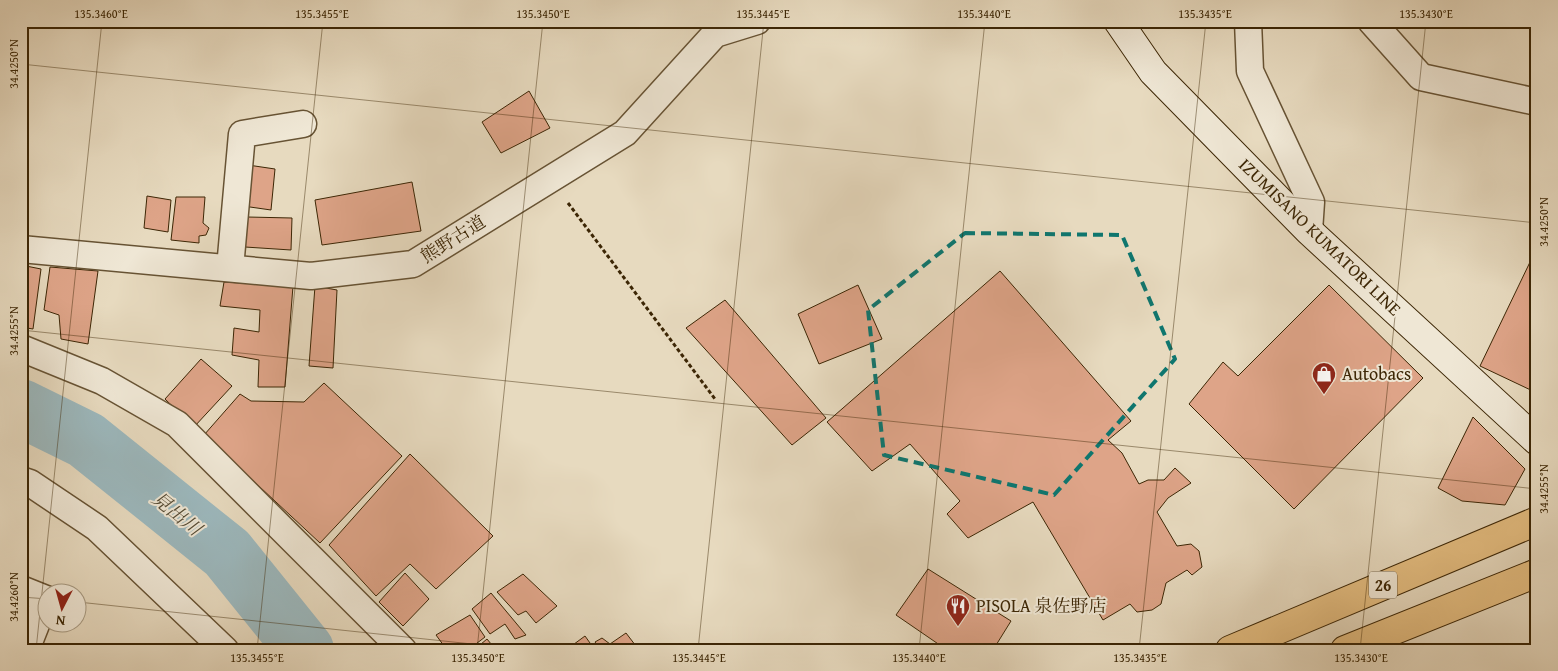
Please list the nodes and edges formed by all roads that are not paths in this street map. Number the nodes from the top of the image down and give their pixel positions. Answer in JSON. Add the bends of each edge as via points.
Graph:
{"nodes":[{"id":1,"x":758,"y":21,"type":"edge"},
{"id":2,"x":1118,"y":21,"type":"edge"},
{"id":3,"x":1248,"y":21,"type":"edge"},
{"id":4,"x":1371,"y":21,"type":"edge"},
{"id":5,"x":1537,"y":102,"type":"edge"},
{"id":6,"x":303,"y":124,"type":"dead end"},
{"id":7,"x":1309,"y":231,"type":"junction"},
{"id":8,"x":21,"y":249,"type":"edge"},
{"id":9,"x":230,"y":268,"type":"junction"},
{"id":10,"x":21,"y":348,"type":"edge"},
{"id":11,"x":1537,"y":441,"type":"edge"},
{"id":12,"x":21,"y":480,"type":"edge"},
{"id":13,"x":1537,"y":521,"type":"edge"},
{"id":14,"x":1537,"y":573,"type":"edge"},
{"id":15,"x":21,"y":589,"type":"edge"},
{"id":16,"x":26,"y":650,"type":"edge"},
{"id":17,"x":225,"y":650,"type":"edge"},
{"id":18,"x":403,"y":650,"type":"edge"},
{"id":19,"x":1230,"y":650,"type":"edge"},
{"id":20,"x":1345,"y":650,"type":"edge"}],
"edges":[{"from":1,"to":9,"type":"street","name":"熊野古道","via":[[715,34],[625,133],[413,264],[311,276]]},
{"from":2,"to":7,"type":"main road","name":"IZUMISANO KUMATORI LINE","via":[[1153,72]]},
{"from":3,"to":7,"type":"street","via":[[1250,71],[1310,202]]},
{"from":4,"to":5,"type":"street","via":[[1421,77]]},
{"from":6,"to":9,"type":"street","via":[[242,134]]},
{"from":7,"to":11,"type":"main road","name":"IZUMISANO KUMATORI LINE"},
{"from":8,"to":9,"type":"street","name":"熊野古道"},
{"from":10,"to":18,"type":"street","via":[[102,381],[178,424]]},
{"from":12,"to":17,"type":"street","via":[[97,528]]},
{"from":13,"to":19,"type":"highway","number":"26"},
{"from":14,"to":20,"type":"highway"},
{"from":15,"to":16,"type":"street","via":[[46,599]]}]}
